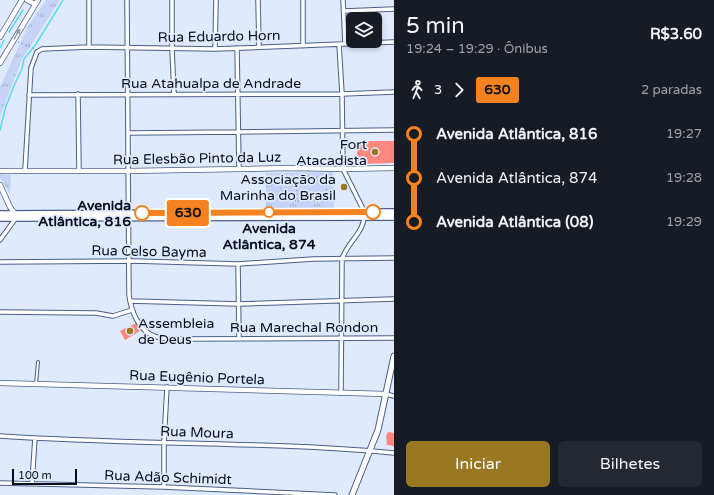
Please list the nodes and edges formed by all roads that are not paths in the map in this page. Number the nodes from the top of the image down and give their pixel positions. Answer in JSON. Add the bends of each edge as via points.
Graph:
{"nodes":[{"id":1,"x":22,"y":0,"type":"edge"},
{"id":2,"x":27,"y":0,"type":"edge"},
{"id":3,"x":89,"y":0,"type":"edge"},
{"id":4,"x":127,"y":0,"type":"edge"},
{"id":5,"x":172,"y":0,"type":"edge"},
{"id":6,"x":216,"y":0,"type":"edge"},
{"id":7,"x":258,"y":0,"type":"edge"},
{"id":8,"x":303,"y":0,"type":"edge"},
{"id":9,"x":343,"y":0,"type":"edge"},
{"id":10,"x":36,"y":2,"type":"edge"},
{"id":11,"x":394,"y":9,"type":"edge"},
{"id":12,"x":344,"y":11,"type":"junction"},
{"id":13,"x":0,"y":37,"type":"edge"},
{"id":14,"x":394,"y":42,"type":"edge"},
{"id":15,"x":339,"y":44,"type":"junction"},
{"id":16,"x":345,"y":44,"type":"junction"},
{"id":17,"x":302,"y":46,"type":"junction"},
{"id":18,"x":89,"y":47,"type":"junction"},
{"id":19,"x":259,"y":47,"type":"junction"},
{"id":20,"x":128,"y":48,"type":"junction"},
{"id":21,"x":237,"y":48,"type":"junction"},
{"id":22,"x":172,"y":49,"type":"junction"},
{"id":23,"x":216,"y":49,"type":"junction"},
{"id":24,"x":0,"y":63,"type":"edge"},
{"id":25,"x":394,"y":92,"type":"edge"},
{"id":26,"x":238,"y":93,"type":"junction"},
{"id":27,"x":78,"y":94,"type":"junction"},
{"id":28,"x":129,"y":94,"type":"junction"},
{"id":29,"x":174,"y":94,"type":"junction"},
{"id":30,"x":342,"y":94,"type":"junction"},
{"id":31,"x":29,"y":95,"type":"junction"},
{"id":32,"x":343,"y":130,"type":"junction"},
{"id":33,"x":394,"y":130,"type":"edge"},
{"id":34,"x":238,"y":132,"type":"junction"},
{"id":35,"x":129,"y":133,"type":"junction"},
{"id":36,"x":394,"y":168,"type":"edge"},
{"id":37,"x":239,"y":169,"type":"junction"},
{"id":38,"x":344,"y":169,"type":"junction"},
{"id":39,"x":25,"y":170,"type":"junction"},
{"id":40,"x":79,"y":170,"type":"junction"},
{"id":41,"x":0,"y":171,"type":"edge"},
{"id":42,"x":128,"y":171,"type":"junction"},
{"id":43,"x":0,"y":185,"type":"edge"},
{"id":44,"x":394,"y":212,"type":"edge"},
{"id":45,"x":0,"y":214,"type":"edge"},
{"id":46,"x":364,"y":214,"type":"junction"},
{"id":47,"x":128,"y":215,"type":"junction"},
{"id":48,"x":16,"y":216,"type":"junction"},
{"id":49,"x":394,"y":217,"type":"edge"},
{"id":50,"x":0,"y":218,"type":"edge"},
{"id":51,"x":0,"y":240,"type":"edge"},
{"id":52,"x":394,"y":258,"type":"edge"},
{"id":53,"x":342,"y":259,"type":"junction"},
{"id":54,"x":128,"y":261,"type":"junction"},
{"id":55,"x":0,"y":262,"type":"edge"},
{"id":56,"x":238,"y":264,"type":"junction"},
{"id":57,"x":394,"y":299,"type":"edge"},
{"id":58,"x":130,"y":301,"type":"junction"},
{"id":59,"x":343,"y":301,"type":"junction"},
{"id":60,"x":238,"y":304,"type":"junction"},
{"id":61,"x":132,"y":310,"type":"junction"},
{"id":62,"x":0,"y":312,"type":"edge"},
{"id":63,"x":342,"y":338,"type":"junction"},
{"id":64,"x":394,"y":338,"type":"edge"},
{"id":65,"x":239,"y":339,"type":"junction"},
{"id":66,"x":394,"y":356,"type":"edge"},
{"id":67,"x":38,"y":362,"type":"dead end"},
{"id":68,"x":393,"y":368,"type":"edge"},
{"id":69,"x":0,"y":383,"type":"edge"},
{"id":70,"x":36,"y":384,"type":"junction"},
{"id":71,"x":167,"y":388,"type":"junction"},
{"id":72,"x":341,"y":392,"type":"junction"},
{"id":73,"x":386,"y":394,"type":"junction"},
{"id":74,"x":394,"y":396,"type":"edge"},
{"id":75,"x":0,"y":436,"type":"edge"},
{"id":76,"x":35,"y":438,"type":"junction"},
{"id":77,"x":164,"y":442,"type":"junction"},
{"id":78,"x":370,"y":450,"type":"junction"},
{"id":79,"x":394,"y":453,"type":"edge"},
{"id":80,"x":0,"y":483,"type":"edge"},
{"id":81,"x":32,"y":484,"type":"junction"},
{"id":82,"x":164,"y":488,"type":"junction"},
{"id":83,"x":335,"y":495,"type":"edge"},
{"id":84,"x":352,"y":495,"type":"edge"}],
"edges":[{"from":1,"to":13,"type":"street"},
{"from":2,"to":10,"type":"street"},
{"from":3,"to":18,"type":"street"},
{"from":4,"to":20,"type":"street","name":"Rua Marechal Rondon"},
{"from":5,"to":22,"type":"street"},
{"from":6,"to":23,"type":"street"},
{"from":7,"to":19,"type":"street"},
{"from":8,"to":17,"type":"street"},
{"from":9,"to":12,"type":"street"},
{"from":24,"to":10,"type":"street","one_way":true},
{"from":11,"to":12,"type":"street"},
{"from":12,"to":16,"type":"street"},
{"from":14,"to":16,"type":"street","name":"Rua Eduardo Horn"},
{"from":15,"to":16,"type":"street","name":"Rua Eduardo Horn"},
{"from":15,"to":17,"type":"street","name":"Rua Eduardo Horn"},
{"from":15,"to":30,"type":"street"},
{"from":17,"to":19,"type":"street","name":"Rua Eduardo Horn"},
{"from":18,"to":20,"type":"street","name":"Rua Eduardo Horn"},
{"from":18,"to":31,"type":"street","name":"Rua Eduardo Horn","via":[[45,48],[37,52],[31,68]]},
{"from":19,"to":21,"type":"street","name":"Rua Eduardo Horn"},
{"from":20,"to":22,"type":"street","name":"Rua Eduardo Horn"},
{"from":20,"to":28,"type":"street","name":"Rua Marechal Rondon"},
{"from":21,"to":23,"type":"street","name":"Rua Eduardo Horn"},
{"from":21,"to":26,"type":"street"},
{"from":22,"to":23,"type":"street","name":"Rua Eduardo Horn"},
{"from":22,"to":29,"type":"street"},
{"from":25,"to":30,"type":"street","name":"Rua Atahualpa de Andrade"},
{"from":26,"to":29,"type":"street","name":"Rua Atahualpa de Andrade"},
{"from":26,"to":30,"type":"street","name":"Rua Atahualpa de Andrade"},
{"from":26,"to":34,"type":"street"},
{"from":27,"to":28,"type":"street","name":"Rua Atahualpa de Andrade"},
{"from":27,"to":31,"type":"street","name":"Rua Atahualpa de Andrade"},
{"from":27,"to":40,"type":"street"},
{"from":28,"to":29,"type":"street","name":"Rua Atahualpa de Andrade"},
{"from":28,"to":35,"type":"street","name":"Rua Marechal Rondon"},
{"from":30,"to":32,"type":"street"},
{"from":31,"to":39,"type":"street"},
{"from":32,"to":33,"type":"street"},
{"from":32,"to":34,"type":"street"},
{"from":32,"to":38,"type":"street"},
{"from":34,"to":35,"type":"street"},
{"from":34,"to":37,"type":"street"},
{"from":35,"to":42,"type":"street","name":"Rua Marechal Rondon"},
{"from":36,"to":38,"type":"street","name":"Rua Elesbão Pinto da Luz"},
{"from":37,"to":38,"type":"street","name":"Rua Elesbão Pinto da Luz"},
{"from":37,"to":42,"type":"street","name":"Rua Elesbão Pinto da Luz"},
{"from":38,"to":46,"type":"street"},
{"from":39,"to":40,"type":"street","name":"Rua Elesbão Pinto da Luz"},
{"from":39,"to":41,"type":"street","name":"Rua Elesbão Pinto da Luz"},
{"from":40,"to":42,"type":"street","name":"Rua Elesbão Pinto da Luz"},
{"from":42,"to":47,"type":"street","name":"Rua Marechal Rondon"},
{"from":43,"to":48,"type":"street"},
{"from":44,"to":46,"type":"main road"},
{"from":45,"to":48,"type":"main road"},
{"from":46,"to":47,"type":"main road"},
{"from":46,"to":49,"type":"main road"},
{"from":46,"to":53,"type":"street","via":[[358,234]]},
{"from":47,"to":48,"type":"main road"},
{"from":47,"to":54,"type":"street","name":"Rua Marechal Rondon"},
{"from":48,"to":50,"type":"main road"},
{"from":48,"to":51,"type":"street"},
{"from":52,"to":53,"type":"street","name":"Rua Celso Bayma"},
{"from":53,"to":56,"type":"street","name":"Rua Celso Bayma"},
{"from":53,"to":59,"type":"street"},
{"from":54,"to":55,"type":"street","name":"Rua Celso Bayma"},
{"from":54,"to":56,"type":"street","name":"Rua Celso Bayma"},
{"from":54,"to":58,"type":"street","name":"Rua Marechal Rondon"},
{"from":56,"to":60,"type":"street"},
{"from":57,"to":59,"type":"street"},
{"from":58,"to":60,"type":"street"},
{"from":58,"to":61,"type":"street","name":"Rua Marechal Rondon"},
{"from":59,"to":60,"type":"street"},
{"from":59,"to":63,"type":"street"},
{"from":60,"to":65,"type":"street"},
{"from":61,"to":62,"type":"street","via":[[111,316],[96,313]]},
{"from":61,"to":65,"type":"street","name":"Rua Marechal Rondon","via":[[144,330],[156,337]]},
{"from":63,"to":64,"type":"street","name":"Rua Marechal Rondon"},
{"from":63,"to":65,"type":"street","name":"Rua Marechal Rondon"},
{"from":63,"to":72,"type":"street"},
{"from":66,"to":68,"type":"main road"},
{"from":67,"to":70,"type":"lane"},
{"from":68,"to":73,"type":"main road"},
{"from":69,"to":70,"type":"street","name":"Rua Eugênio Portela"},
{"from":70,"to":71,"type":"street","name":"Rua Eugênio Portela"},
{"from":71,"to":72,"type":"street","name":"Rua Eugênio Portela"},
{"from":71,"to":77,"type":"street"},
{"from":72,"to":73,"type":"street","name":"Rua Eugênio Portela"},
{"from":73,"to":74,"type":"street","name":"Rua Eugênio Portela"},
{"from":73,"to":78,"type":"main road","via":[[380,424]]},
{"from":75,"to":76,"type":"street","name":"Rua Moura"},
{"from":76,"to":77,"type":"street","name":"Rua Moura"},
{"from":76,"to":81,"type":"street"},
{"from":77,"to":78,"type":"street","name":"Rua Moura"},
{"from":77,"to":82,"type":"street"},
{"from":78,"to":79,"type":"street","name":"Rua Moura"},
{"from":78,"to":84,"type":"main road"},
{"from":80,"to":81,"type":"street","name":"Rua Adão Schimidt"},
{"from":81,"to":82,"type":"street","name":"Rua Adão Schimidt"},
{"from":82,"to":83,"type":"street","name":"Rua Adão Schimidt"}]}
